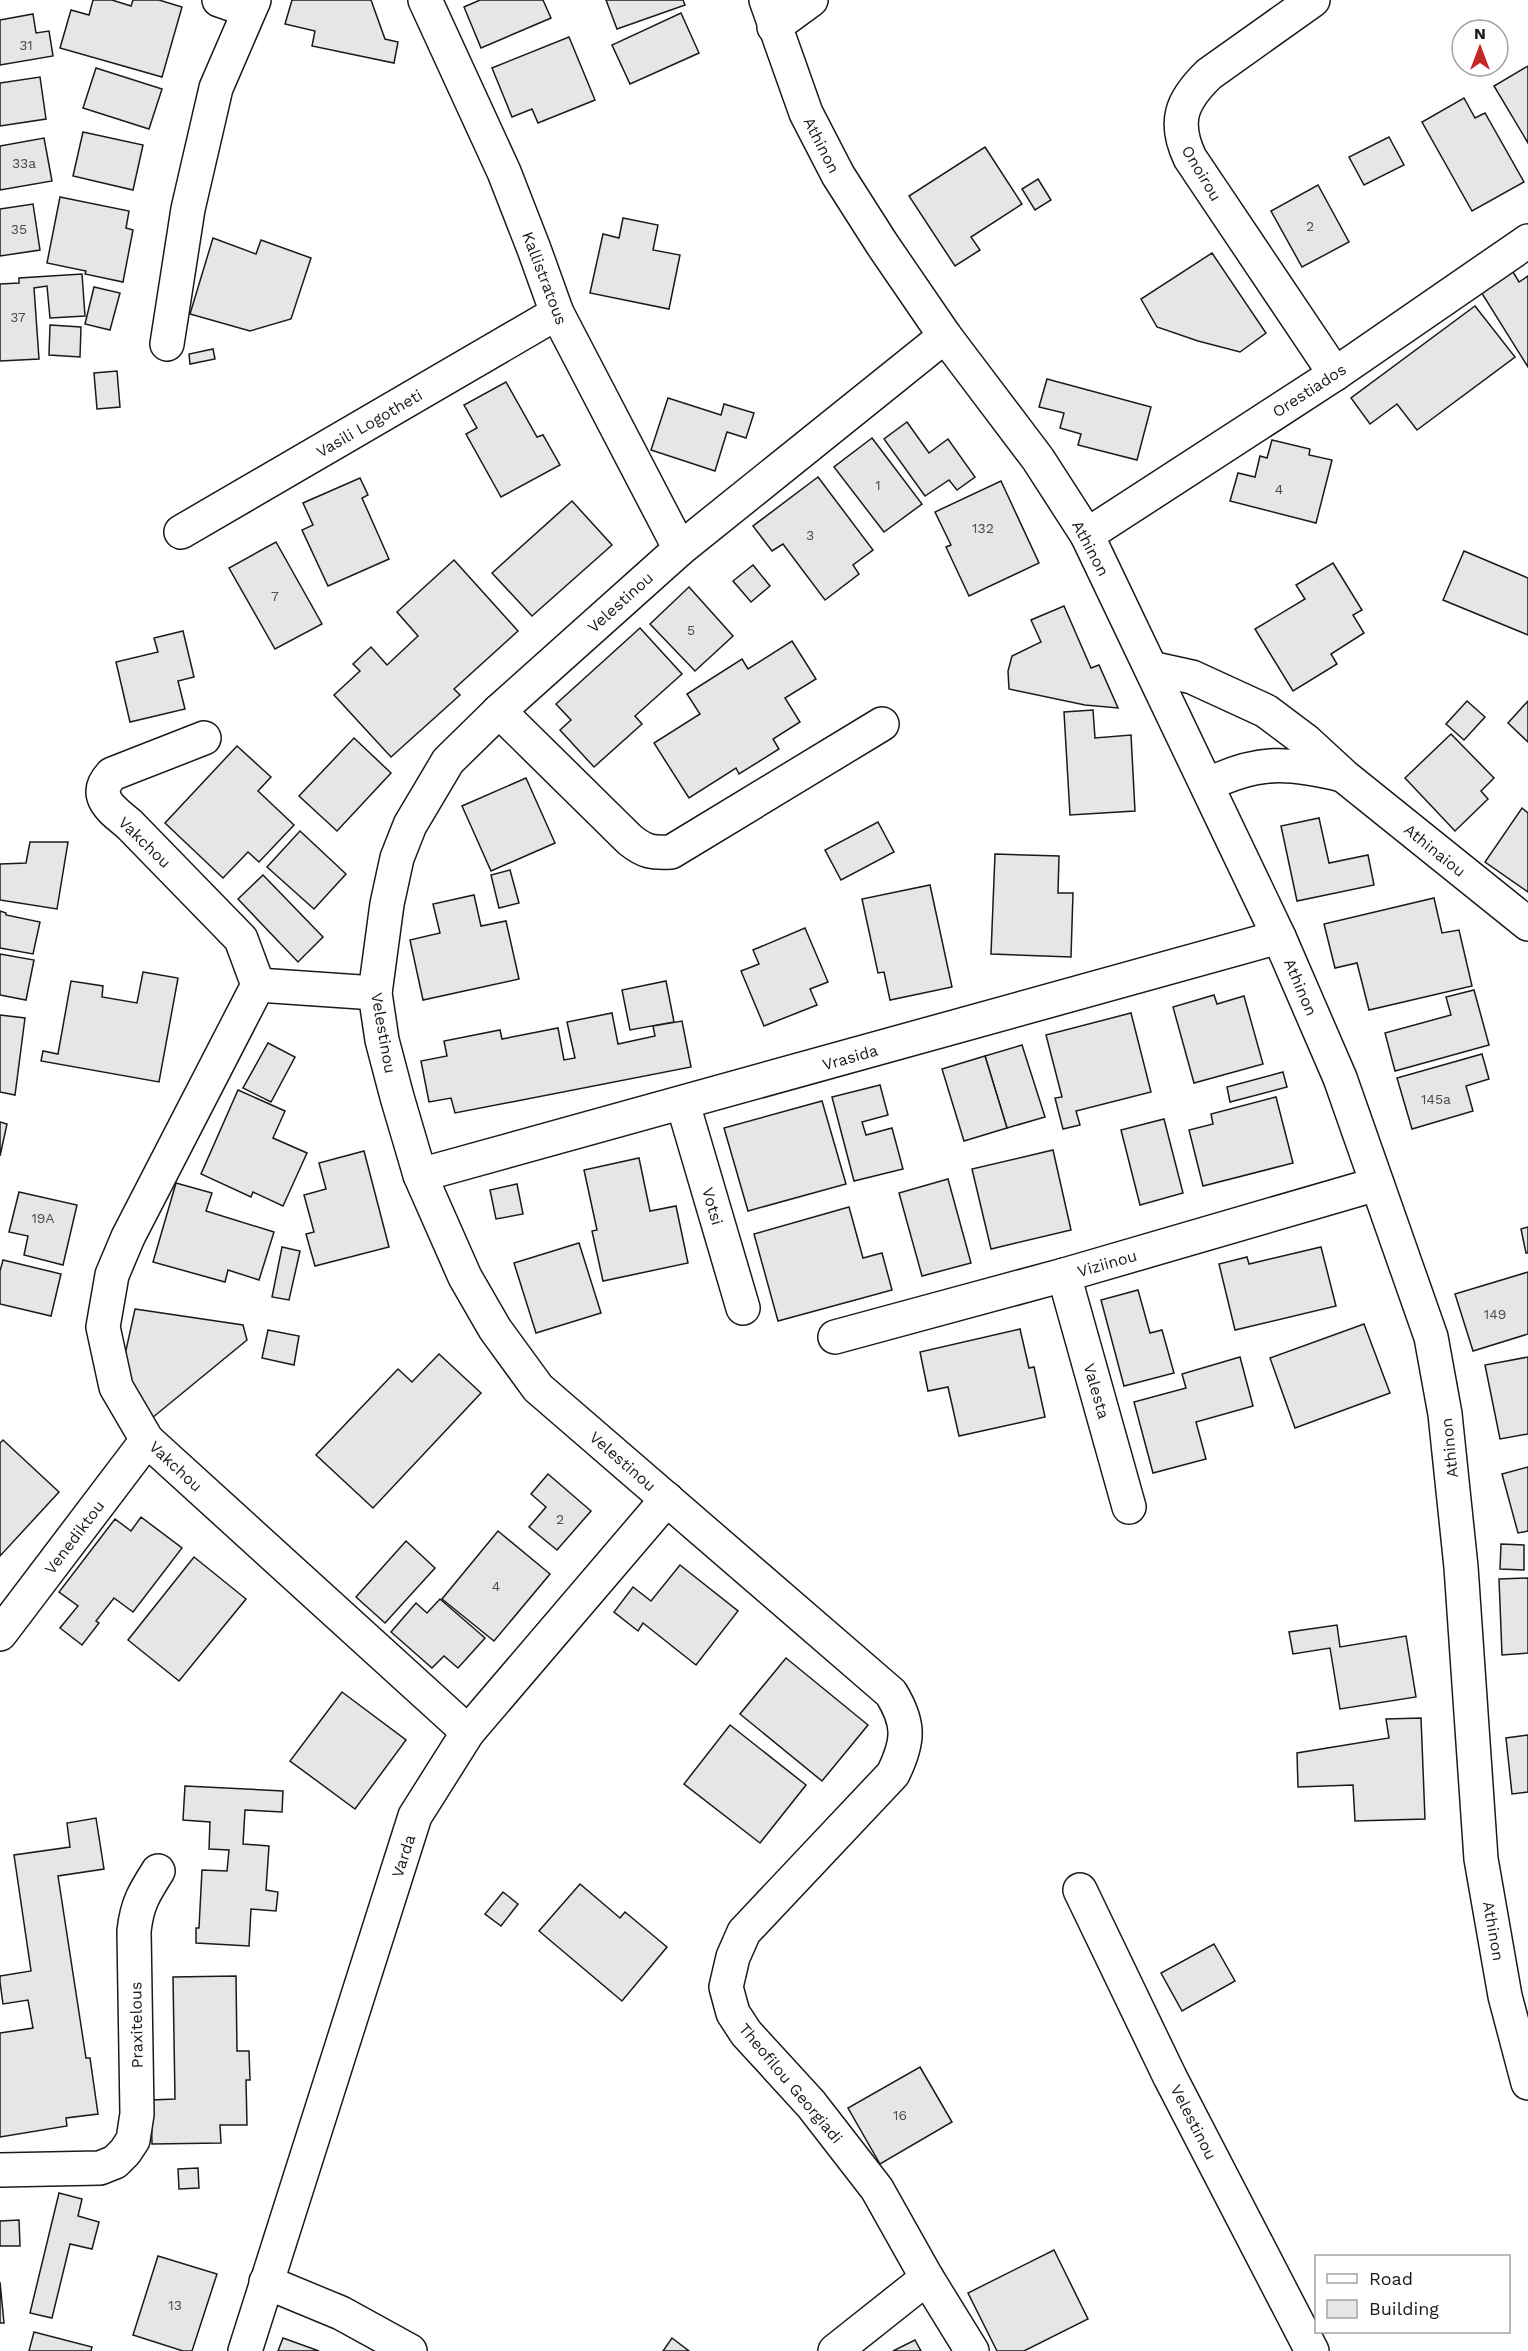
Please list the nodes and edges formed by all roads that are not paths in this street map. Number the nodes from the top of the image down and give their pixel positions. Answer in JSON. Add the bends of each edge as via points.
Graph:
{"nodes":[{"id":1,"x":425,"y":0,"type":"edge"},
{"id":2,"x":811,"y":0,"type":"edge"},
{"id":3,"x":1313,"y":0,"type":"edge"},
{"id":4,"x":240,"y":4,"type":"edge"},
{"id":5,"x":770,"y":14,"type":"edge"},
{"id":6,"x":1528,"y":241,"type":"edge"},
{"id":7,"x":557,"y":314,"type":"junction"},
{"id":8,"x":945,"y":336,"type":"junction"},
{"id":9,"x":167,"y":344,"type":"dead end"},
{"id":10,"x":1335,"y":374,"type":"junction"},
{"id":11,"x":181,"y":532,"type":"dead end"},
{"id":12,"x":1087,"y":535,"type":"junction"},
{"id":13,"x":680,"y":549,"type":"junction"},
{"id":14,"x":1151,"y":668,"type":"junction"},
{"id":15,"x":499,"y":711,"type":"junction"},
{"id":16,"x":882,"y":724,"type":"dead end"},
{"id":17,"x":204,"y":738,"type":"dead end"},
{"id":18,"x":1344,"y":776,"type":"junction"},
{"id":19,"x":1207,"y":785,"type":"junction"},
{"id":20,"x":1528,"y":924,"type":"edge"},
{"id":21,"x":1279,"y":937,"type":"junction"},
{"id":22,"x":258,"y":985,"type":"junction"},
{"id":23,"x":375,"y":993,"type":"junction"},
{"id":24,"x":683,"y":1104,"type":"junction"},
{"id":25,"x":420,"y":1175,"type":"junction"},
{"id":26,"x":1377,"y":1184,"type":"junction"},
{"id":27,"x":1064,"y":1275,"type":"junction"},
{"id":28,"x":742,"y":1308,"type":"dead end"},
{"id":29,"x":835,"y":1337,"type":"dead end"},
{"id":30,"x":147,"y":1440,"type":"junction"},
{"id":31,"x":667,"y":1499,"type":"junction"},
{"id":32,"x":1129,"y":1506,"type":"dead end"},
{"id":33,"x":0,"y":1634,"type":"edge"},
{"id":34,"x":468,"y":1732,"type":"junction"},
{"id":35,"x":907,"y":1738,"type":"joint"},
{"id":36,"x":158,"y":1871,"type":"dead end"},
{"id":37,"x":1080,"y":1890,"type":"dead end"},
{"id":38,"x":1528,"y":2083,"type":"edge"},
{"id":39,"x":0,"y":2170,"type":"edge"},
{"id":40,"x":927,"y":2278,"type":"junction"},
{"id":41,"x":280,"y":2288,"type":"junction"},
{"id":42,"x":245,"y":2351,"type":"edge"},
{"id":43,"x":410,"y":2351,"type":"edge"},
{"id":44,"x":835,"y":2351,"type":"edge"},
{"id":45,"x":972,"y":2351,"type":"edge"},
{"id":46,"x":1312,"y":2351,"type":"edge"}],
"edges":[{"from":1,"to":7,"type":"street","name":"Kallistratous","via":[[504,172]]},
{"from":2,"to":5,"type":"street"},
{"from":3,"to":10,"type":"street","name":"Onoirou","via":[[1197,86],[1183,110],[1180,134],[1190,158]]},
{"from":4,"to":9,"type":"street","via":[[188,209]]},
{"from":5,"to":8,"type":"street","name":"Athinon","via":[[806,112],[838,176]]},
{"from":6,"to":10,"type":"street","name":"Orestiados"},
{"from":7,"to":11,"type":"street","name":"Vasili Logotheti"},
{"from":7,"to":13,"type":"street","name":"Kallistratous"},
{"from":8,"to":12,"type":"street","name":"Athinon","via":[[1038,459]]},
{"from":8,"to":13,"type":"street","name":"Velestinou"},
{"from":10,"to":12,"type":"street","name":"Orestiados"},
{"from":12,"to":14,"type":"street","name":"Athinon"},
{"from":13,"to":15,"type":"street","name":"Velestinou"},
{"from":14,"to":18,"type":"street","name":"Athinaiou","via":[[1192,677],[1266,711]]},
{"from":14,"to":19,"type":"street","name":"Athinon"},
{"from":15,"to":16,"type":"street","via":[[630,840],[642,850],[657,852],[671,852]]},
{"from":15,"to":23,"type":"street","name":"Velestinou","via":[[448,761],[410,825],[397,858],[387,904]]},
{"from":17,"to":22,"type":"street","name":"Vakchou","via":[[112,774],[106,780],[104,800],[241,939]]},
{"from":18,"to":19,"type":"street","name":"Athinaiou","via":[[1284,765],[1259,767]]},
{"from":18,"to":20,"type":"street","name":"Athinaiou"},
{"from":19,"to":21,"type":"street","name":"Athinon"},
{"from":21,"to":24,"type":"street","name":"Vrasida"},
{"from":21,"to":26,"type":"street","name":"Athinon","via":[[1340,1078]]},
{"from":22,"to":23,"type":"street"},
{"from":22,"to":30,"type":"street","name":"Vakchou","via":[[112,1275],[104,1333],[116,1387]]},
{"from":23,"to":25,"type":"street","name":"Velestinou","via":[[382,1040]]},
{"from":24,"to":25,"type":"street","name":"Vrasida"},
{"from":24,"to":28,"type":"street","name":"Votsi"},
{"from":25,"to":31,"type":"street","name":"Velestinou","via":[[465,1277],[495,1329],[538,1388]]},
{"from":26,"to":27,"type":"street","name":"Viziinou"},
{"from":26,"to":38,"type":"street","name":"Athinon","via":[[1431,1337],[1446,1414],[1481,1859],[1505,1996]]},
{"from":27,"to":29,"type":"street","name":"Viziinou"},
{"from":27,"to":32,"type":"street","name":"Valesta"},
{"from":30,"to":33,"type":"street","name":"Venediktou"},
{"from":30,"to":34,"type":"street","name":"Vakchou"},
{"from":31,"to":34,"type":"street","name":"Varda"},
{"from":31,"to":35,"type":"street","name":"Velestinou","via":[[891,1693],[902,1711]]},
{"from":34,"to":41,"type":"street","name":"Varda","via":[[415,1816]]},
{"from":35,"to":40,"type":"street","name":"Theofilou Georgiadi","via":[[893,1774],[744,1932],[726,1987],[733,2013],[746,2033],[811,2104],[877,2189]]},
{"from":36,"to":39,"type":"street","name":"Praxitelous","via":[[141,1898],[134,1931],[137,2114],[133,2140],[115,2162],[100,2168]]},
{"from":37,"to":46,"type":"street","name":"Velestinou","via":[[1170,2077]]},
{"from":40,"to":44,"type":"street"},
{"from":40,"to":45,"type":"street","name":"Theofilou Georgiadi"},
{"from":41,"to":42,"type":"street","name":"Varda"},
{"from":41,"to":43,"type":"street","via":[[341,2313]]}]}
